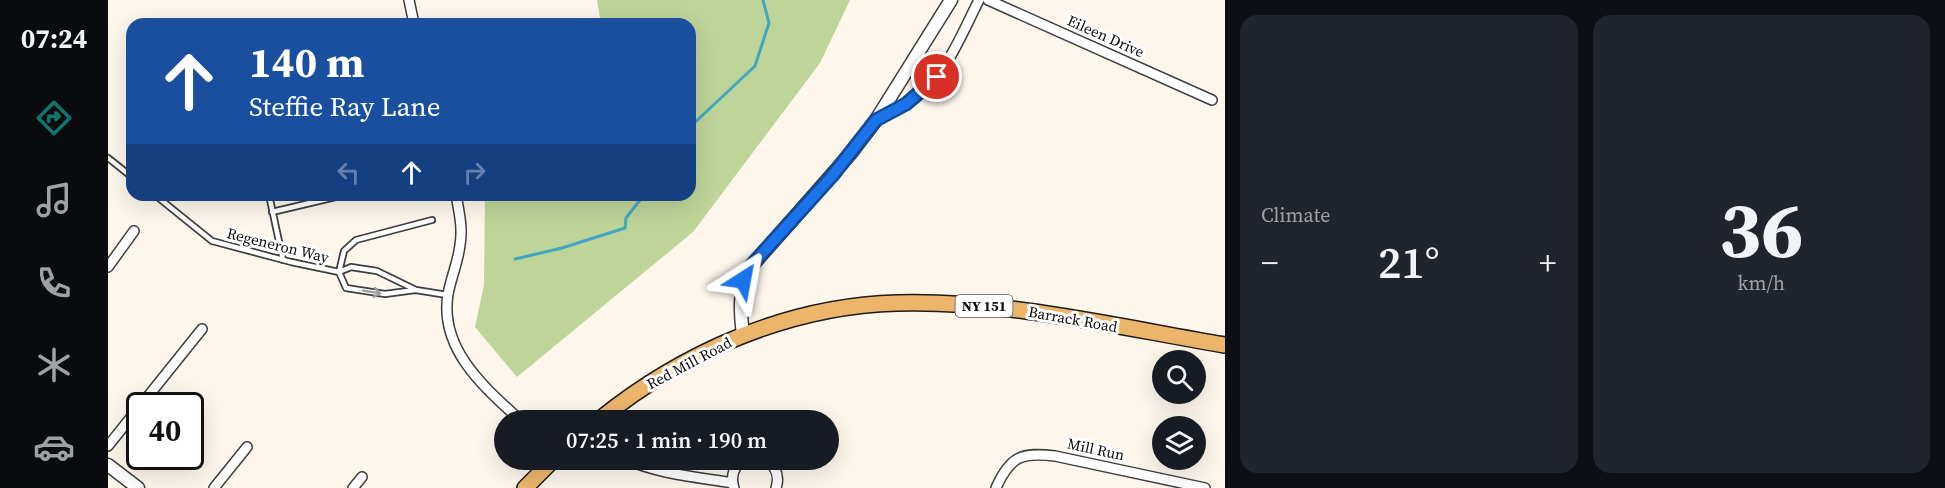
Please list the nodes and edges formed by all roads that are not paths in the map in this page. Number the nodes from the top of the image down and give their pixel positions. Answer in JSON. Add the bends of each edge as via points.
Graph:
{"nodes":[{"id":1,"x":409,"y":0,"type":"edge"},
{"id":2,"x":951,"y":0,"type":"edge"},
{"id":3,"x":979,"y":0,"type":"edge"},
{"id":4,"x":988,"y":0,"type":"edge"},
{"id":5,"x":413,"y":18,"type":"edge"},
{"id":6,"x":1212,"y":100,"type":"dead end"},
{"id":7,"x":876,"y":120,"type":"junction"},
{"id":8,"x":108,"y":158,"type":"edge"},
{"id":9,"x":126,"y":172,"type":"edge"},
{"id":10,"x":162,"y":201,"type":"edge"},
{"id":11,"x":270,"y":201,"type":"edge"},
{"id":12,"x":319,"y":201,"type":"edge"},
{"id":13,"x":457,"y":201,"type":"edge"},
{"id":14,"x":272,"y":212,"type":"junction"},
{"id":15,"x":432,"y":220,"type":"dead end"},
{"id":16,"x":134,"y":231,"type":"dead end"},
{"id":17,"x":283,"y":260,"type":"junction"},
{"id":18,"x":108,"y":267,"type":"edge"},
{"id":19,"x":339,"y":272,"type":"junction"},
{"id":20,"x":416,"y":290,"type":"junction"},
{"id":21,"x":448,"y":296,"type":"junction"},
{"id":22,"x":202,"y":329,"type":"dead end"},
{"id":23,"x":743,"y":335,"type":"junction"},
{"id":24,"x":1225,"y":345,"type":"edge"},
{"id":25,"x":151,"y":392,"type":"edge"},
{"id":26,"x":509,"y":410,"type":"edge"},
{"id":27,"x":612,"y":410,"type":"edge"},
{"id":28,"x":126,"y":424,"type":"edge"},
{"id":29,"x":108,"y":446,"type":"edge"},
{"id":30,"x":247,"y":447,"type":"dead end"},
{"id":31,"x":108,"y":465,"type":"edge"},
{"id":32,"x":543,"y":470,"type":"edge"},
{"id":33,"x":665,"y":470,"type":"edge"},
{"id":34,"x":735,"y":470,"type":"edge"},
{"id":35,"x":776,"y":470,"type":"edge"},
{"id":36,"x":362,"y":477,"type":"dead end"},
{"id":37,"x":734,"y":485,"type":"edge"},
{"id":38,"x":138,"y":488,"type":"edge"},
{"id":39,"x":214,"y":488,"type":"edge"},
{"id":40,"x":353,"y":488,"type":"edge"},
{"id":41,"x":525,"y":488,"type":"edge"},
{"id":42,"x":776,"y":488,"type":"edge"},
{"id":43,"x":996,"y":488,"type":"edge"},
{"id":44,"x":1205,"y":488,"type":"edge"}],
"edges":[{"from":1,"to":5,"type":"street"},
{"from":2,"to":7,"type":"street","name":"Red Mill Road"},
{"from":3,"to":7,"type":"street","via":[[937,77],[906,104]]},
{"from":4,"to":6,"type":"street","name":"Eileen Drive"},
{"from":7,"to":23,"type":"street","name":"Red Mill Road","via":[[832,176],[748,269],[740,299]]},
{"from":8,"to":9,"type":"lane"},
{"from":10,"to":17,"type":"lane","name":"Regeneron Way","via":[[212,241]]},
{"from":11,"to":14,"type":"lane"},
{"from":12,"to":14,"type":"lane"},
{"from":13,"to":21,"type":"street","via":[[460,246]]},
{"from":14,"to":17,"type":"lane"},
{"from":15,"to":19,"type":"lane","via":[[356,240],[344,251]]},
{"from":16,"to":18,"type":"street"},
{"from":17,"to":19,"type":"lane","name":"Regeneron Way"},
{"from":19,"to":20,"type":"lane","name":"Regeneron Way","via":[[351,267],[377,271]]},
{"from":19,"to":20,"type":"lane","name":"Regeneron Way","one_way":true,"via":[[346,288],[385,294]]},
{"from":20,"to":21,"type":"lane","name":"Regeneron Way"},
{"from":21,"to":26,"type":"street","via":[[447,313],[459,353],[476,379]]},
{"from":22,"to":25,"type":"street"},
{"from":23,"to":24,"type":"main road","name":"Barrack Road","number":"NY 151","via":[[846,308],[943,303],[1017,310]]},
{"from":23,"to":27,"type":"main road","name":"Red Mill Road","number":"NY 151","via":[[676,367]]},
{"from":28,"to":29,"type":"street"},
{"from":30,"to":39,"type":"street"},
{"from":31,"to":38,"type":"street"},
{"from":32,"to":41,"type":"main road"},
{"from":33,"to":37,"type":"street"},
{"from":34,"to":37,"type":"street"},
{"from":35,"to":42,"type":"street"},
{"from":36,"to":40,"type":"street"},
{"from":43,"to":44,"type":"street","name":"Mill Run","via":[[1002,474],[1018,459],[1032,453]]}]}
